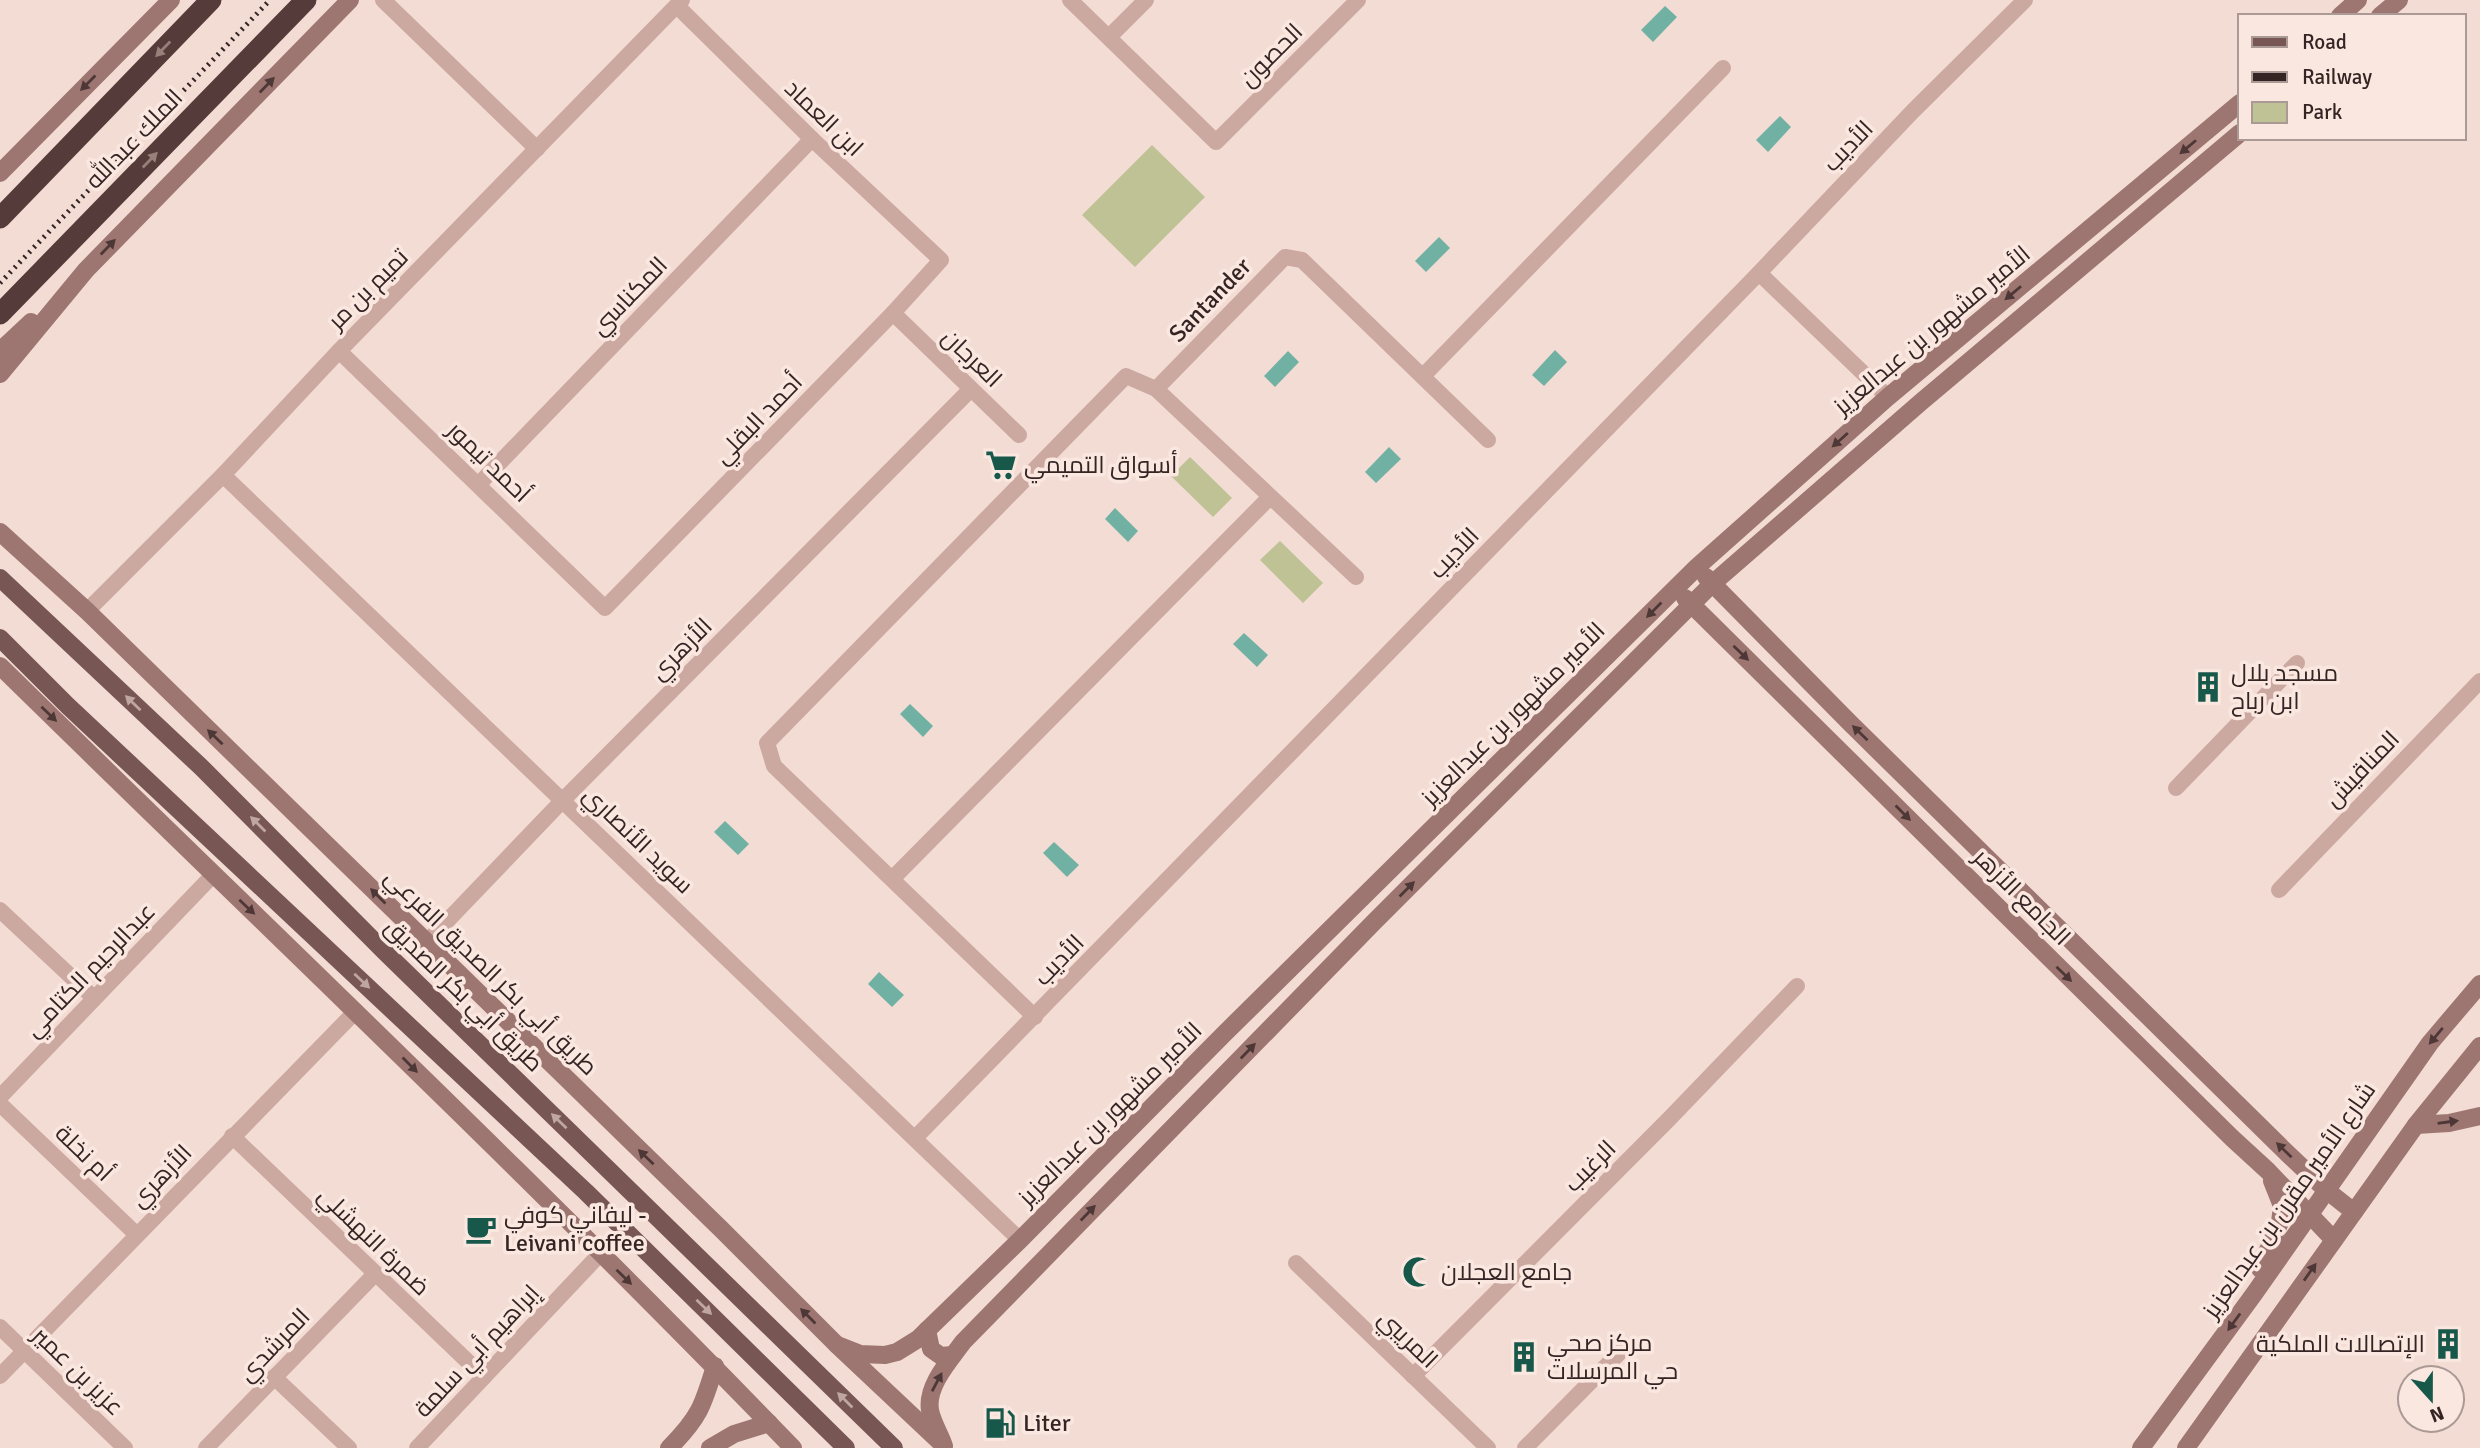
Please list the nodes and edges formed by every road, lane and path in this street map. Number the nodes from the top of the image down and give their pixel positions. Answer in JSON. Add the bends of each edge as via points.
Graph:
{"nodes":[{"id":1,"x":171,"y":0,"type":"edge"},
{"id":2,"x":211,"y":0,"type":"edge"},
{"id":3,"x":306,"y":0,"type":"edge"},
{"id":4,"x":351,"y":0,"type":"edge"},
{"id":5,"x":383,"y":0,"type":"edge"},
{"id":6,"x":1070,"y":0,"type":"edge"},
{"id":7,"x":1146,"y":0,"type":"edge"},
{"id":8,"x":1358,"y":0,"type":"edge"},
{"id":9,"x":2025,"y":0,"type":"edge"},
{"id":10,"x":2358,"y":0,"type":"edge"},
{"id":11,"x":2399,"y":0,"type":"edge"},
{"id":12,"x":680,"y":3,"type":"edge"},
{"id":13,"x":2342,"y":14,"type":"edge"},
{"id":14,"x":2383,"y":14,"type":"edge"},
{"id":15,"x":1110,"y":37,"type":"junction"},
{"id":16,"x":1723,"y":68,"type":"dead end"},
{"id":17,"x":2238,"y":105,"type":"edge"},
{"id":18,"x":2238,"y":135,"type":"edge"},
{"id":19,"x":812,"y":139,"type":"junction"},
{"id":20,"x":537,"y":149,"type":"junction"},
{"id":21,"x":0,"y":173,"type":"edge"},
{"id":22,"x":0,"y":218,"type":"edge"},
{"id":23,"x":941,"y":260,"type":"joint"},
{"id":24,"x":86,"y":270,"type":"junction"},
{"id":25,"x":1759,"y":273,"type":"junction"},
{"id":26,"x":893,"y":313,"type":"junction"},
{"id":27,"x":0,"y":314,"type":"edge"},
{"id":28,"x":0,"y":351,"type":"edge"},
{"id":29,"x":339,"y":351,"type":"junction"},
{"id":30,"x":0,"y":361,"type":"edge"},
{"id":31,"x":0,"y":374,"type":"edge"},
{"id":32,"x":1423,"y":376,"type":"junction"},
{"id":33,"x":971,"y":389,"type":"junction"},
{"id":34,"x":1156,"y":389,"type":"junction"},
{"id":35,"x":1888,"y":397,"type":"junction"},
{"id":36,"x":1018,"y":435,"type":"dead end"},
{"id":37,"x":1489,"y":440,"type":"dead end"},
{"id":38,"x":223,"y":475,"type":"junction"},
{"id":39,"x":480,"y":484,"type":"junction"},
{"id":40,"x":1270,"y":497,"type":"junction"},
{"id":41,"x":0,"y":524,"type":"edge"},
{"id":42,"x":0,"y":532,"type":"edge"},
{"id":43,"x":19,"y":547,"type":"junction"},
{"id":44,"x":1697,"y":567,"type":"junction"},
{"id":45,"x":1356,"y":577,"type":"dead end"},
{"id":46,"x":0,"y":578,"type":"edge"},
{"id":47,"x":1712,"y":584,"type":"junction"},
{"id":48,"x":1675,"y":588,"type":"junction"},
{"id":49,"x":1691,"y":605,"type":"junction"},
{"id":50,"x":605,"y":608,"type":"joint"},
{"id":51,"x":88,"y":611,"type":"junction"},
{"id":52,"x":0,"y":638,"type":"edge"},
{"id":53,"x":2297,"y":663,"type":"dead end"},
{"id":54,"x":0,"y":666,"type":"edge"},
{"id":55,"x":2480,"y":681,"type":"edge"},
{"id":56,"x":2176,"y":788,"type":"dead end"},
{"id":57,"x":564,"y":800,"type":"junction"},
{"id":58,"x":213,"y":875,"type":"junction"},
{"id":59,"x":893,"y":878,"type":"junction"},
{"id":60,"x":2279,"y":890,"type":"dead end"},
{"id":61,"x":2023,"y":892,"type":"junction"},
{"id":62,"x":0,"y":910,"type":"edge"},
{"id":63,"x":2002,"y":913,"type":"junction"},
{"id":64,"x":426,"y":943,"type":"junction"},
{"id":65,"x":2480,"y":984,"type":"edge"},
{"id":66,"x":1797,"y":986,"type":"dead end"},
{"id":67,"x":94,"y":998,"type":"junction"},
{"id":68,"x":356,"y":1011,"type":"junction"},
{"id":69,"x":1035,"y":1017,"type":"junction"},
{"id":70,"x":2480,"y":1046,"type":"edge"},
{"id":71,"x":0,"y":1097,"type":"edge"},
{"id":72,"x":0,"y":1104,"type":"edge"},
{"id":73,"x":2480,"y":1116,"type":"edge"},
{"id":74,"x":2251,"y":1117,"type":"junction"},
{"id":75,"x":2416,"y":1125,"type":"junction"},
{"id":76,"x":232,"y":1136,"type":"junction"},
{"id":77,"x":915,"y":1138,"type":"junction"},
{"id":78,"x":2232,"y":1138,"type":"junction"},
{"id":79,"x":2268,"y":1171,"type":"junction"},
{"id":80,"x":2325,"y":1189,"type":"junction"},
{"id":81,"x":2354,"y":1212,"type":"junction"},
{"id":82,"x":2309,"y":1214,"type":"junction"},
{"id":83,"x":136,"y":1234,"type":"junction"},
{"id":84,"x":1020,"y":1240,"type":"junction"},
{"id":85,"x":2334,"y":1240,"type":"junction"},
{"id":86,"x":600,"y":1254,"type":"junction"},
{"id":87,"x":1296,"y":1263,"type":"dead end"},
{"id":88,"x":375,"y":1274,"type":"junction"},
{"id":89,"x":2254,"y":1294,"type":"junction"},
{"id":90,"x":0,"y":1327,"type":"edge"},
{"id":91,"x":927,"y":1330,"type":"junction"},
{"id":92,"x":837,"y":1345,"type":"junction"},
{"id":93,"x":1626,"y":1346,"type":"dead end"},
{"id":94,"x":24,"y":1351,"type":"junction"},
{"id":95,"x":953,"y":1355,"type":"junction"},
{"id":96,"x":715,"y":1366,"type":"junction"},
{"id":97,"x":0,"y":1376,"type":"edge"},
{"id":98,"x":1413,"y":1376,"type":"junction"},
{"id":99,"x":274,"y":1377,"type":"junction"},
{"id":100,"x":484,"y":1377,"type":"junction"},
{"id":101,"x":769,"y":1423,"type":"junction"},
{"id":102,"x":688,"y":1429,"type":"junction"},
{"id":103,"x":945,"y":1447,"type":"edge"},
{"id":104,"x":125,"y":1448,"type":"edge"},
{"id":105,"x":206,"y":1448,"type":"edge"},
{"id":106,"x":349,"y":1448,"type":"edge"},
{"id":107,"x":417,"y":1448,"type":"edge"},
{"id":108,"x":669,"y":1448,"type":"edge"},
{"id":109,"x":708,"y":1448,"type":"edge"},
{"id":110,"x":793,"y":1448,"type":"edge"},
{"id":111,"x":846,"y":1448,"type":"edge"},
{"id":112,"x":894,"y":1448,"type":"edge"},
{"id":113,"x":1488,"y":1448,"type":"edge"},
{"id":114,"x":1525,"y":1448,"type":"edge"},
{"id":115,"x":2141,"y":1448,"type":"edge"},
{"id":116,"x":2186,"y":1448,"type":"edge"}],
"edges":[{"from":1,"to":21,"type":"street","one_way":true},
{"from":2,"to":22,"type":"highway","name":"الملك عبدالله","one_way":true},
{"from":27,"to":3,"type":"highway","name":"الملك عبدالله","one_way":true},
{"from":24,"to":4,"type":"street","one_way":true},
{"from":5,"to":20,"type":"street"},
{"from":6,"to":15,"type":"street"},
{"from":7,"to":15,"type":"street"},
{"from":8,"to":15,"type":"street","name":"الحصون","via":[[1216,142]]},
{"from":9,"to":25,"type":"street","name":"الأديب"},
{"from":10,"to":13,"type":"street"},
{"from":11,"to":14,"type":"street"},
{"from":12,"to":19,"type":"street","name":"ابن العماد"},
{"from":12,"to":20,"type":"street","name":"تميم بن مر"},
{"from":16,"to":32,"type":"street"},
{"from":17,"to":35,"type":"street","name":"الأمير مشهور بن عبدالعزيز","one_way":true},
{"from":18,"to":47,"type":"street","name":"الأمير مشهور بن عبدالعزيز"},
{"from":19,"to":23,"type":"street","name":"ابن العماد"},
{"from":19,"to":39,"type":"street","name":"المكناسي"},
{"from":20,"to":29,"type":"street","name":"تميم بن مر"},
{"from":23,"to":26,"type":"street","name":"أحمد البقلي"},
{"from":24,"to":28,"type":"street"},
{"from":24,"to":30,"type":"street"},
{"from":24,"to":31,"type":"street"},
{"from":25,"to":35,"type":"street"},
{"from":25,"to":69,"type":"street","name":"الأديب"},
{"from":26,"to":33,"type":"street","name":"العرجان"},
{"from":26,"to":50,"type":"street","name":"أحمد البقلي"},
{"from":29,"to":38,"type":"street","name":"تميم بن مر"},
{"from":29,"to":39,"type":"street","name":"أحمد تيمور"},
{"from":32,"to":34,"type":"street","name":"Santander","via":[[1302,260],[1284,257]]},
{"from":32,"to":37,"type":"street"},
{"from":33,"to":36,"type":"street","name":"العرجان"},
{"from":33,"to":57,"type":"street","name":"الأزهري"},
{"from":34,"to":40,"type":"street"},
{"from":34,"to":59,"type":"street","via":[[1126,376],[767,743],[774,766]]},
{"from":35,"to":44,"type":"street","name":"الأمير مشهور بن عبدالعزيز","one_way":true},
{"from":38,"to":51,"type":"street","name":"تميم بن مر"},
{"from":38,"to":57,"type":"street","name":"سويد الأنصاري"},
{"from":39,"to":50,"type":"street","name":"أحمد تيمور"},
{"from":40,"to":45,"type":"street"},
{"from":40,"to":59,"type":"street"},
{"from":41,"to":43,"type":"street"},
{"from":42,"to":43,"type":"street","name":"طريق أبي بكر الصديق الفرعي"},
{"from":43,"to":51,"type":"street","name":"طريق أبي بكر الصديق الفرعي"},
{"from":44,"to":47,"type":"street","name":"الجامع الأزهر"},
{"from":44,"to":48,"type":"street","name":"الأمير مشهور بن عبدالعزيز"},
{"from":112,"to":46,"type":"main road","name":"طريق أبي بكر الصديق","one_way":true,"via":[[201,767]]},
{"from":47,"to":49,"type":"street","name":"الأمير مشهور بن عبدالعزيز"},
{"from":61,"to":47,"type":"street","name":"الجامع الأزهر","one_way":true},
{"from":48,"to":49,"type":"street","name":"الجامع الأزهر"},
{"from":48,"to":84,"type":"street","name":"الأمير مشهور بن عبدالعزيز","one_way":true},
{"from":49,"to":63,"type":"street","name":"الجامع الأزهر","one_way":true},
{"from":95,"to":49,"type":"street","name":"الأمير مشهور بن عبدالعزيز","one_way":true},
{"from":64,"to":51,"type":"street","name":"طريق أبي بكر الصديق الفرعي","one_way":true},
{"from":52,"to":111,"type":"main road","one_way":true,"via":[[586,1192]]},
{"from":53,"to":56,"type":"street"},
{"from":54,"to":58,"type":"street","one_way":true},
{"from":55,"to":60,"type":"street","name":"المناقيش"},
{"from":57,"to":64,"type":"street","name":"الأزهري"},
{"from":57,"to":77,"type":"street","name":"سويد الأنصاري"},
{"from":58,"to":67,"type":"street","name":"عبدالرحيم الكتامي"},
{"from":58,"to":68,"type":"street","one_way":true},
{"from":59,"to":69,"type":"street"},
{"from":61,"to":63,"type":"street"},
{"from":61,"to":74,"type":"street","name":"الجامع الأزهر"},
{"from":62,"to":67,"type":"street"},
{"from":63,"to":78,"type":"street","name":"الجامع الأزهر","one_way":true},
{"from":92,"to":64,"type":"street","name":"طريق أبي بكر الصديق الفرعي","one_way":true},
{"from":65,"to":80,"type":"street","name":"شارع الأمير مقرن بن عبدالعزيز","one_way":true,"via":[[2430,1043]]},
{"from":66,"to":98,"type":"street","name":"الرغيب"},
{"from":67,"to":71,"type":"street","name":"عبدالرحيم الكتامي"},
{"from":68,"to":76,"type":"street","name":"الأزهري"},
{"from":68,"to":86,"type":"street","one_way":true},
{"from":69,"to":77,"type":"street","name":"الأديب"},
{"from":70,"to":75,"type":"street"},
{"from":72,"to":83,"type":"street","name":"أم نخلة"},
{"from":75,"to":73,"type":"street","one_way":true},
{"from":74,"to":78,"type":"street"},
{"from":80,"to":74,"type":"street","name":"الجامع الأزهر","one_way":true},
{"from":75,"to":81,"type":"street"},
{"from":76,"to":83,"type":"street","name":"الأزهري"},
{"from":76,"to":88,"type":"street","name":"ضمرة النهشلي"},
{"from":77,"to":84,"type":"street","name":"سويد الأنصاري"},
{"from":78,"to":79,"type":"street","name":"الجامع الأزهر"},
{"from":79,"to":82,"type":"street","name":"الجامع الأزهر"},
{"from":79,"to":89,"type":"street","via":[[2282,1206]]},
{"from":80,"to":81,"type":"street","name":"الجامع الأزهر"},
{"from":80,"to":82,"type":"street","name":"شارع الأمير مقرن بن عبدالعزيز"},
{"from":81,"to":85,"type":"street"},
{"from":82,"to":85,"type":"street","name":"الجامع الأزهر"},
{"from":82,"to":89,"type":"street","name":"شارع الأمير مقرن بن عبدالعزيز"},
{"from":83,"to":94,"type":"street","name":"الأزهري"},
{"from":84,"to":91,"type":"street","name":"الأمير مشهور بن عبدالعزيز"},
{"from":116,"to":85,"type":"street","one_way":true},
{"from":86,"to":96,"type":"street","one_way":true},
{"from":86,"to":100,"type":"street","name":"إبراهيم أبي سلمة"},
{"from":87,"to":98,"type":"street","name":"المريبي"},
{"from":88,"to":99,"type":"street","name":"المرشدي"},
{"from":88,"to":100,"type":"street","name":"ضمرة النهشلي"},
{"from":89,"to":115,"type":"street","name":"شارع الأمير مقرن بن عبدالعزيز","one_way":true},
{"from":90,"to":94,"type":"street","name":"عزيز بن عمير"},
{"from":91,"to":92,"type":"street","name":"الأمير مشهور بن عبدالعزيز","via":[[908,1346],[885,1355],[860,1354]]},
{"from":91,"to":95,"type":"street","via":[[931,1349],[941,1356]]},
{"from":92,"to":103,"type":"street","name":"طريق أبي بكر الصديق الفرعي"},
{"from":93,"to":114,"type":"street"},
{"from":94,"to":97,"type":"street","name":"الأزهري"},
{"from":94,"to":104,"type":"street","name":"عزيز بن عمير"},
{"from":103,"to":95,"type":"street","name":"الأمير مشهور بن عبدالعزيز","one_way":true,"via":[[930,1410],[930,1395]]},
{"from":96,"to":101,"type":"street"},
{"from":96,"to":102,"type":"street","via":[[702,1408]]},
{"from":98,"to":113,"type":"street","name":"المريبي"},
{"from":99,"to":105,"type":"street","name":"المرشدي"},
{"from":99,"to":106,"type":"street"},
{"from":100,"to":107,"type":"street","name":"إبراهيم أبي سلمة"},
{"from":101,"to":109,"type":"street"},
{"from":101,"to":110,"type":"street"},
{"from":102,"to":108,"type":"street"},
{"from":102,"to":109,"type":"street","via":[[704,1428],[710,1440]]}]}
